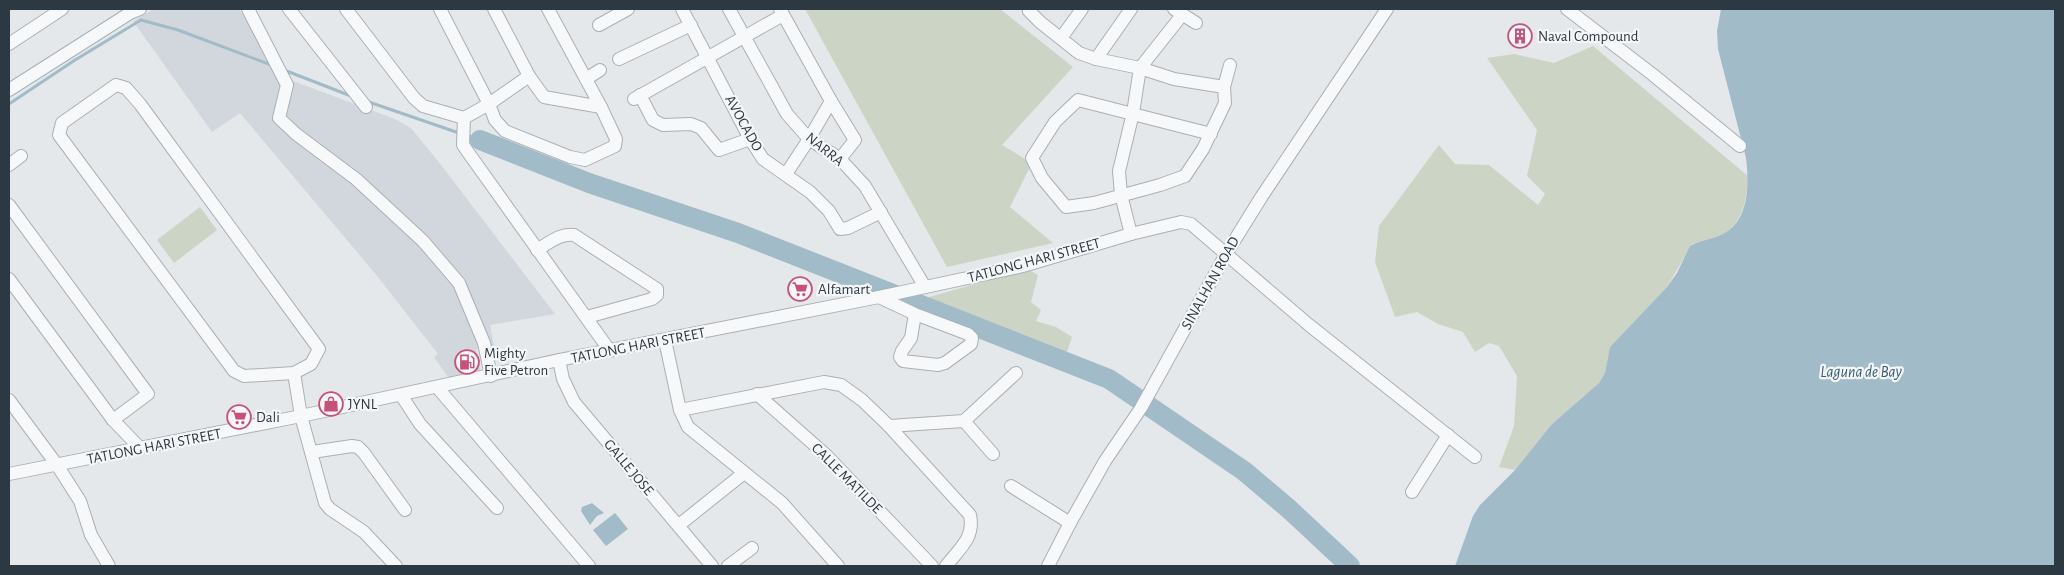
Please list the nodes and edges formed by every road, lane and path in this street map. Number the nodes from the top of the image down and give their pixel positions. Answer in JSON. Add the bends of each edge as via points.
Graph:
{"nodes":[{"id":1,"x":62,"y":9,"type":"edge"},
{"id":2,"x":140,"y":9,"type":"edge"},
{"id":3,"x":248,"y":9,"type":"edge"},
{"id":4,"x":288,"y":9,"type":"edge"},
{"id":5,"x":346,"y":9,"type":"edge"},
{"id":6,"x":440,"y":9,"type":"edge"},
{"id":7,"x":494,"y":9,"type":"edge"},
{"id":8,"x":548,"y":9,"type":"edge"},
{"id":9,"x":628,"y":9,"type":"edge"},
{"id":10,"x":682,"y":9,"type":"edge"},
{"id":11,"x":729,"y":9,"type":"edge"},
{"id":12,"x":1030,"y":9,"type":"edge"},
{"id":13,"x":1082,"y":9,"type":"edge"},
{"id":14,"x":1131,"y":9,"type":"edge"},
{"id":15,"x":1387,"y":9,"type":"edge"},
{"id":16,"x":1567,"y":9,"type":"edge"},
{"id":17,"x":782,"y":12,"type":"edge"},
{"id":18,"x":1178,"y":12,"type":"edge"},
{"id":19,"x":1196,"y":22,"type":"dead end"},
{"id":20,"x":599,"y":25,"type":"dead end"},
{"id":21,"x":691,"y":25,"type":"junction"},
{"id":22,"x":744,"y":37,"type":"junction"},
{"id":23,"x":1061,"y":38,"type":"junction"},
{"id":24,"x":9,"y":44,"type":"edge"},
{"id":25,"x":709,"y":57,"type":"junction"},
{"id":26,"x":619,"y":59,"type":"dead end"},
{"id":27,"x":1096,"y":59,"type":"junction"},
{"id":28,"x":1230,"y":65,"type":"dead end"},
{"id":29,"x":1140,"y":68,"type":"junction"},
{"id":30,"x":600,"y":70,"type":"dead end"},
{"id":31,"x":529,"y":76,"type":"junction"},
{"id":32,"x":586,"y":78,"type":"junction"},
{"id":33,"x":1224,"y":87,"type":"junction"},
{"id":34,"x":9,"y":90,"type":"edge"},
{"id":35,"x":831,"y":101,"type":"junction"},
{"id":36,"x":490,"y":104,"type":"junction"},
{"id":37,"x":366,"y":107,"type":"dead end"},
{"id":38,"x":601,"y":107,"type":"junction"},
{"id":39,"x":1133,"y":113,"type":"junction"},
{"id":40,"x":464,"y":122,"type":"junction"},
{"id":41,"x":1211,"y":134,"type":"junction"},
{"id":42,"x":750,"y":139,"type":"junction"},
{"id":43,"x":809,"y":139,"type":"junction"},
{"id":44,"x":1740,"y":146,"type":"dead end"},
{"id":45,"x":20,"y":156,"type":"dead end"},
{"id":46,"x":840,"y":159,"type":"junction"},
{"id":47,"x":9,"y":165,"type":"edge"},
{"id":48,"x":786,"y":174,"type":"junction"},
{"id":49,"x":1121,"y":195,"type":"junction"},
{"id":50,"x":9,"y":205,"type":"edge"},
{"id":51,"x":881,"y":212,"type":"junction"},
{"id":52,"x":1131,"y":234,"type":"junction"},
{"id":53,"x":537,"y":250,"type":"junction"},
{"id":54,"x":1226,"y":254,"type":"junction"},
{"id":55,"x":9,"y":280,"type":"edge"},
{"id":56,"x":919,"y":288,"type":"junction"},
{"id":57,"x":884,"y":296,"type":"junction"},
{"id":58,"x":915,"y":314,"type":"junction"},
{"id":59,"x":587,"y":318,"type":"junction"},
{"id":60,"x":665,"y":340,"type":"junction"},
{"id":61,"x":610,"y":351,"type":"junction"},
{"id":62,"x":559,"y":360,"type":"junction"},
{"id":63,"x":294,"y":373,"type":"junction"},
{"id":64,"x":1016,"y":374,"type":"dead end"},
{"id":65,"x":491,"y":376,"type":"junction"},
{"id":66,"x":437,"y":387,"type":"junction"},
{"id":67,"x":756,"y":394,"type":"junction"},
{"id":68,"x":401,"y":395,"type":"junction"},
{"id":69,"x":9,"y":400,"type":"edge"},
{"id":70,"x":680,"y":410,"type":"junction"},
{"id":71,"x":301,"y":416,"type":"junction"},
{"id":72,"x":114,"y":420,"type":"junction"},
{"id":73,"x":964,"y":421,"type":"junction"},
{"id":74,"x":889,"y":426,"type":"junction"},
{"id":75,"x":1448,"y":435,"type":"junction"},
{"id":76,"x":140,"y":448,"type":"junction"},
{"id":77,"x":312,"y":452,"type":"junction"},
{"id":78,"x":993,"y":454,"type":"dead end"},
{"id":79,"x":1475,"y":457,"type":"dead end"},
{"id":80,"x":57,"y":465,"type":"junction"},
{"id":81,"x":744,"y":473,"type":"junction"},
{"id":82,"x":9,"y":474,"type":"edge"},
{"id":83,"x":1011,"y":486,"type":"dead end"},
{"id":84,"x":1412,"y":492,"type":"dead end"},
{"id":85,"x":497,"y":508,"type":"dead end"},
{"id":86,"x":405,"y":510,"type":"dead end"},
{"id":87,"x":1070,"y":523,"type":"junction"},
{"id":88,"x":679,"y":525,"type":"junction"},
{"id":89,"x":752,"y":548,"type":"dead end"},
{"id":90,"x":832,"y":564,"type":"edge"},
{"id":91,"x":110,"y":566,"type":"edge"},
{"id":92,"x":396,"y":566,"type":"edge"},
{"id":93,"x":589,"y":566,"type":"edge"},
{"id":94,"x":712,"y":566,"type":"edge"},
{"id":95,"x":728,"y":566,"type":"edge"},
{"id":96,"x":932,"y":566,"type":"edge"},
{"id":97,"x":946,"y":566,"type":"edge"},
{"id":98,"x":1048,"y":566,"type":"edge"}],
"edges":[{"from":1,"to":24,"type":"street"},
{"from":2,"to":34,"type":"street"},
{"from":3,"to":65,"type":"street","via":[[287,85],[279,118],[356,179],[423,240],[459,283],[484,343]]},
{"from":4,"to":37,"type":"street"},
{"from":5,"to":40,"type":"street","via":[[414,98],[423,106]]},
{"from":6,"to":36,"type":"street"},
{"from":7,"to":31,"type":"street"},
{"from":8,"to":32,"type":"street"},
{"from":9,"to":20,"type":"street"},
{"from":10,"to":21,"type":"street","name":"AVOCADO"},
{"from":11,"to":22,"type":"street","name":"NARRA"},
{"from":12,"to":23,"type":"street","via":[[1040,22]]},
{"from":13,"to":23,"type":"street"},
{"from":14,"to":27,"type":"street"},
{"from":15,"to":54,"type":"street","name":"SINALHAN ROAD"},
{"from":16,"to":44,"type":"street"},
{"from":17,"to":22,"type":"street"},
{"from":17,"to":35,"type":"street"},
{"from":18,"to":19,"type":"street"},
{"from":18,"to":29,"type":"street"},
{"from":21,"to":25,"type":"street","name":"AVOCADO"},
{"from":21,"to":26,"type":"street"},
{"from":22,"to":25,"type":"street"},
{"from":22,"to":43,"type":"street","name":"NARRA","via":[[787,114]]},
{"from":23,"to":27,"type":"street","via":[[1079,53]]},
{"from":25,"to":42,"type":"street","name":"AVOCADO"},
{"from":25,"to":42,"type":"street","via":[[637,97],[653,120],[663,125],[692,124],[701,128],[719,150]]},
{"from":27,"to":29,"type":"street"},
{"from":28,"to":33,"type":"street"},
{"from":29,"to":33,"type":"street","via":[[1174,79]]},
{"from":29,"to":39,"type":"street"},
{"from":30,"to":32,"type":"street"},
{"from":31,"to":36,"type":"street"},
{"from":31,"to":38,"type":"street","via":[[544,97]]},
{"from":32,"to":38,"type":"street"},
{"from":33,"to":41,"type":"street","via":[[1225,103]]},
{"from":35,"to":43,"type":"street"},
{"from":35,"to":46,"type":"street","via":[[855,140]]},
{"from":36,"to":38,"type":"street","via":[[495,120],[505,131],[585,160],[615,146],[616,139]]},
{"from":36,"to":40,"type":"street"},
{"from":39,"to":41,"type":"street"},
{"from":39,"to":49,"type":"street","via":[[1119,171]]},
{"from":39,"to":49,"type":"street","via":[[1078,100],[1055,122],[1032,158],[1042,178],[1066,207]]},
{"from":40,"to":53,"type":"street","via":[[463,145]]},
{"from":41,"to":49,"type":"street","via":[[1186,176]]},
{"from":42,"to":48,"type":"street","name":"AVOCADO","via":[[764,159]]},
{"from":43,"to":46,"type":"street","name":"NARRA"},
{"from":43,"to":48,"type":"street"},
{"from":45,"to":47,"type":"street"},
{"from":46,"to":51,"type":"street","name":"NARRA","via":[[865,186]]},
{"from":48,"to":51,"type":"street","name":"AVOCADO","via":[[829,210],[840,229]]},
{"from":49,"to":52,"type":"street"},
{"from":50,"to":72,"type":"street","via":[[148,394]]},
{"from":51,"to":56,"type":"street","name":"NARRA"},
{"from":52,"to":54,"type":"street","name":"TATLONG HARI STREET","via":[[1181,222],[1191,224]]},
{"from":52,"to":56,"type":"street","name":"TATLONG HARI STREET","via":[[1023,266]]},
{"from":53,"to":59,"type":"street"},
{"from":53,"to":59,"type":"street","via":[[567,234],[574,235],[657,289],[657,295],[652,299]]},
{"from":54,"to":75,"type":"street","via":[[1309,325]]},
{"from":54,"to":87,"type":"street","name":"SINALHAN ROAD","via":[[1144,403],[1105,461]]},
{"from":55,"to":72,"type":"street"},
{"from":56,"to":57,"type":"street","name":"TATLONG HARI STREET"},
{"from":57,"to":58,"type":"street"},
{"from":57,"to":60,"type":"street","name":"TATLONG HARI STREET"},
{"from":58,"to":58,"type":"street","via":[[968,334],[972,338],[971,344],[938,365],[902,361],[900,357],[911,338]]},
{"from":59,"to":61,"type":"street"},
{"from":60,"to":61,"type":"street","name":"TATLONG HARI STREET"},
{"from":60,"to":70,"type":"street"},
{"from":61,"to":62,"type":"street","name":"TATLONG HARI STREET"},
{"from":62,"to":65,"type":"street","name":"TATLONG HARI STREET"},
{"from":62,"to":88,"type":"street","name":"GALLE JOSE","via":[[574,402]]},
{"from":63,"to":63,"type":"street","via":[[311,364],[319,350],[126,88],[116,85],[62,123],[59,135],[234,371],[244,376]]},
{"from":63,"to":71,"type":"street"},
{"from":64,"to":73,"type":"street"},
{"from":65,"to":66,"type":"street","name":"TATLONG HARI STREET"},
{"from":66,"to":68,"type":"street","name":"TATLONG HARI STREET"},
{"from":66,"to":93,"type":"street"},
{"from":67,"to":70,"type":"street"},
{"from":67,"to":74,"type":"street","via":[[824,382],[842,385]]},
{"from":67,"to":96,"type":"street","name":"CALLE MATILDE","via":[[827,456]]},
{"from":68,"to":71,"type":"street","name":"TATLONG HARI STREET"},
{"from":68,"to":85,"type":"street","via":[[420,424]]},
{"from":69,"to":80,"type":"street"},
{"from":70,"to":81,"type":"street","via":[[688,427]]},
{"from":71,"to":76,"type":"street","name":"TATLONG HARI STREET"},
{"from":71,"to":77,"type":"street"},
{"from":72,"to":76,"type":"street"},
{"from":73,"to":74,"type":"street"},
{"from":73,"to":78,"type":"street"},
{"from":74,"to":97,"type":"street","via":[[970,515],[972,526],[969,536]]},
{"from":75,"to":79,"type":"street"},
{"from":75,"to":84,"type":"street"},
{"from":76,"to":80,"type":"street","name":"TATLONG HARI STREET"},
{"from":77,"to":86,"type":"street","via":[[352,446],[358,448]]},
{"from":77,"to":92,"type":"street","via":[[326,504],[364,532]]},
{"from":80,"to":82,"type":"street","name":"TATLONG HARI STREET"},
{"from":80,"to":91,"type":"street","via":[[80,501],[91,535]]},
{"from":81,"to":88,"type":"street"},
{"from":81,"to":90,"type":"street","via":[[782,503]]},
{"from":83,"to":87,"type":"street"},
{"from":87,"to":98,"type":"street","name":"SINALHAN ROAD"},
{"from":88,"to":94,"type":"street","name":"GALLE JOSE"},
{"from":89,"to":95,"type":"street"}]}
